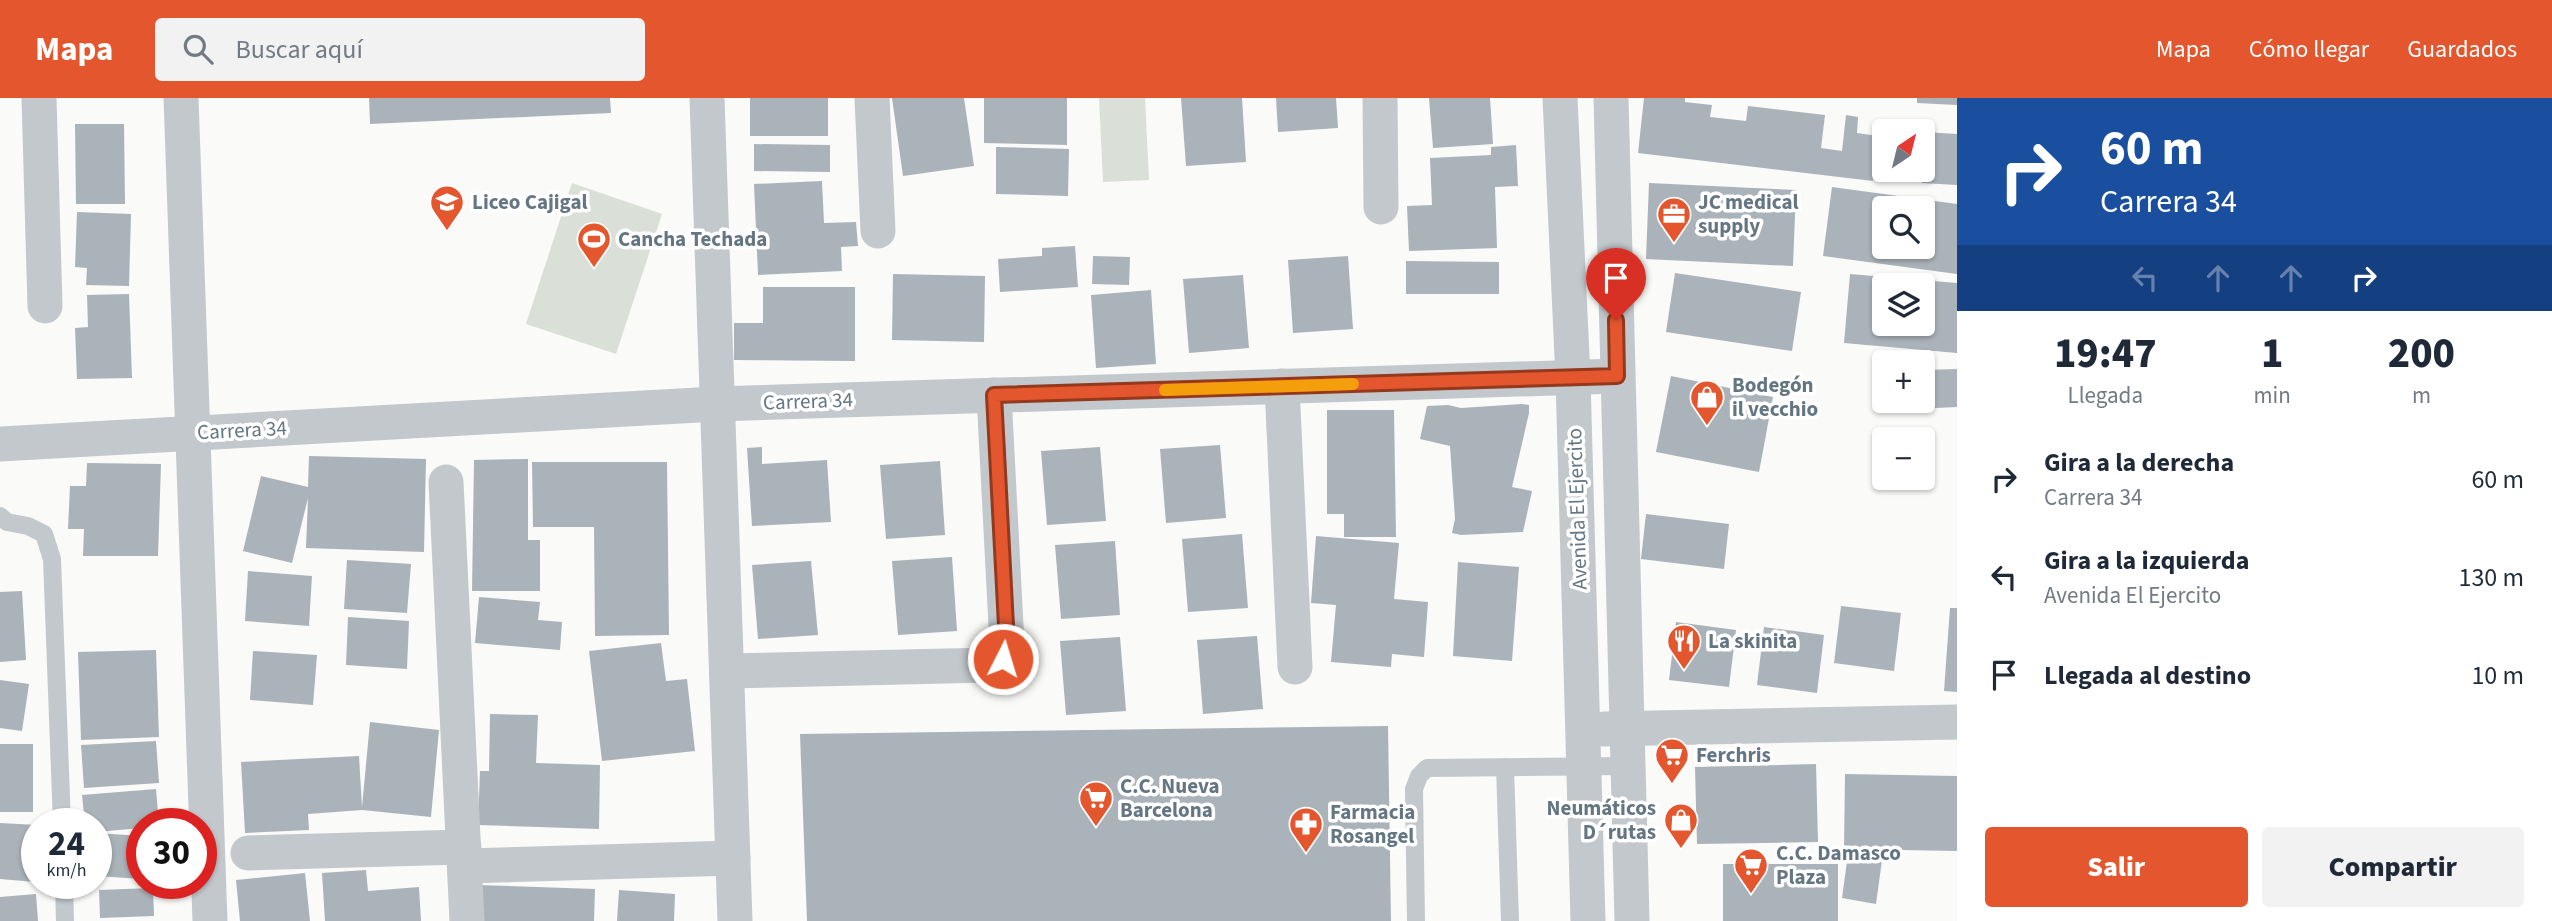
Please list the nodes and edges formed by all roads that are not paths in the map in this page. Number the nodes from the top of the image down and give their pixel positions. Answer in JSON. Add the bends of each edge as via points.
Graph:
{"nodes":[{"id":1,"x":38,"y":98,"type":"edge"},
{"id":2,"x":181,"y":98,"type":"edge"},
{"id":3,"x":707,"y":98,"type":"edge"},
{"id":4,"x":872,"y":98,"type":"edge"},
{"id":5,"x":1380,"y":98,"type":"edge"},
{"id":6,"x":1560,"y":98,"type":"edge"},
{"id":7,"x":1611,"y":98,"type":"edge"},
{"id":8,"x":1381,"y":207,"type":"dead end"},
{"id":9,"x":878,"y":231,"type":"dead end"},
{"id":10,"x":45,"y":306,"type":"dead end"},
{"id":11,"x":1617,"y":376,"type":"junction"},
{"id":12,"x":1573,"y":377,"type":"junction"},
{"id":13,"x":1282,"y":386,"type":"junction"},
{"id":14,"x":994,"y":395,"type":"junction"},
{"id":15,"x":716,"y":404,"type":"junction"},
{"id":16,"x":194,"y":433,"type":"junction"},
{"id":17,"x":0,"y":444,"type":"edge"},
{"id":18,"x":446,"y":482,"type":"dead end"},
{"id":19,"x":0,"y":516,"type":"edge"},
{"id":20,"x":1295,"y":667,"type":"dead end"},
{"id":21,"x":727,"y":671,"type":"junction"},
{"id":22,"x":1957,"y":722,"type":"edge"},
{"id":23,"x":1627,"y":729,"type":"junction"},
{"id":24,"x":1583,"y":730,"type":"junction"},
{"id":25,"x":1628,"y":766,"type":"junction"},
{"id":26,"x":1505,"y":767,"type":"junction"},
{"id":27,"x":1584,"y":767,"type":"junction"},
{"id":28,"x":61,"y":808,"type":"edge"},
{"id":29,"x":248,"y":853,"type":"dead end"},
{"id":30,"x":464,"y":857,"type":"junction"},
{"id":31,"x":733,"y":858,"type":"junction"},
{"id":32,"x":64,"y":899,"type":"edge"},
{"id":33,"x":65,"y":921,"type":"edge"},
{"id":34,"x":210,"y":921,"type":"edge"},
{"id":35,"x":467,"y":921,"type":"edge"},
{"id":36,"x":735,"y":921,"type":"edge"},
{"id":37,"x":1416,"y":921,"type":"edge"},
{"id":38,"x":1510,"y":921,"type":"edge"},
{"id":39,"x":1588,"y":921,"type":"edge"},
{"id":40,"x":1632,"y":921,"type":"edge"}],
"edges":[{"from":1,"to":10,"type":"street"},
{"from":2,"to":16,"type":"street"},
{"from":3,"to":15,"type":"street"},
{"from":4,"to":9,"type":"street"},
{"from":5,"to":8,"type":"street"},
{"from":6,"to":12,"type":"street","name":"Avenida El Ejercito"},
{"from":7,"to":11,"type":"street","name":"Avenida El Ejercito"},
{"from":11,"to":12,"type":"street","name":"Carrera 34"},
{"from":11,"to":23,"type":"street","name":"Avenida El Ejercito"},
{"from":12,"to":13,"type":"street","name":"Carrera 34"},
{"from":12,"to":24,"type":"street","name":"Avenida El Ejercito"},
{"from":13,"to":14,"type":"street","name":"Carrera 34"},
{"from":13,"to":20,"type":"street"},
{"from":14,"to":15,"type":"street","name":"Carrera 34"},
{"from":14,"to":21,"type":"street","via":[[1007,645],[1003,659],[990,665]]},
{"from":15,"to":16,"type":"street","name":"Carrera 34"},
{"from":15,"to":21,"type":"street"},
{"from":16,"to":17,"type":"street","name":"Carrera 34"},
{"from":16,"to":34,"type":"street"},
{"from":18,"to":30,"type":"street"},
{"from":19,"to":28,"type":"lane","via":[[44,534],[52,559]]},
{"from":21,"to":31,"type":"street"},
{"from":22,"to":23,"type":"street"},
{"from":23,"to":24,"type":"street"},
{"from":23,"to":25,"type":"street","name":"Avenida El Ejercito"},
{"from":24,"to":27,"type":"street","name":"Avenida El Ejercito"},
{"from":25,"to":27,"type":"lane"},
{"from":25,"to":40,"type":"street","name":"Avenida El Ejercito"},
{"from":26,"to":27,"type":"lane"},
{"from":26,"to":37,"type":"lane","via":[[1427,768],[1419,776],[1414,789]]},
{"from":26,"to":38,"type":"lane"},
{"from":27,"to":39,"type":"street","name":"Avenida El Ejercito"},
{"from":29,"to":30,"type":"street"},
{"from":30,"to":31,"type":"street"},
{"from":30,"to":35,"type":"street"},
{"from":31,"to":36,"type":"street"},
{"from":32,"to":33,"type":"lane"}]}
